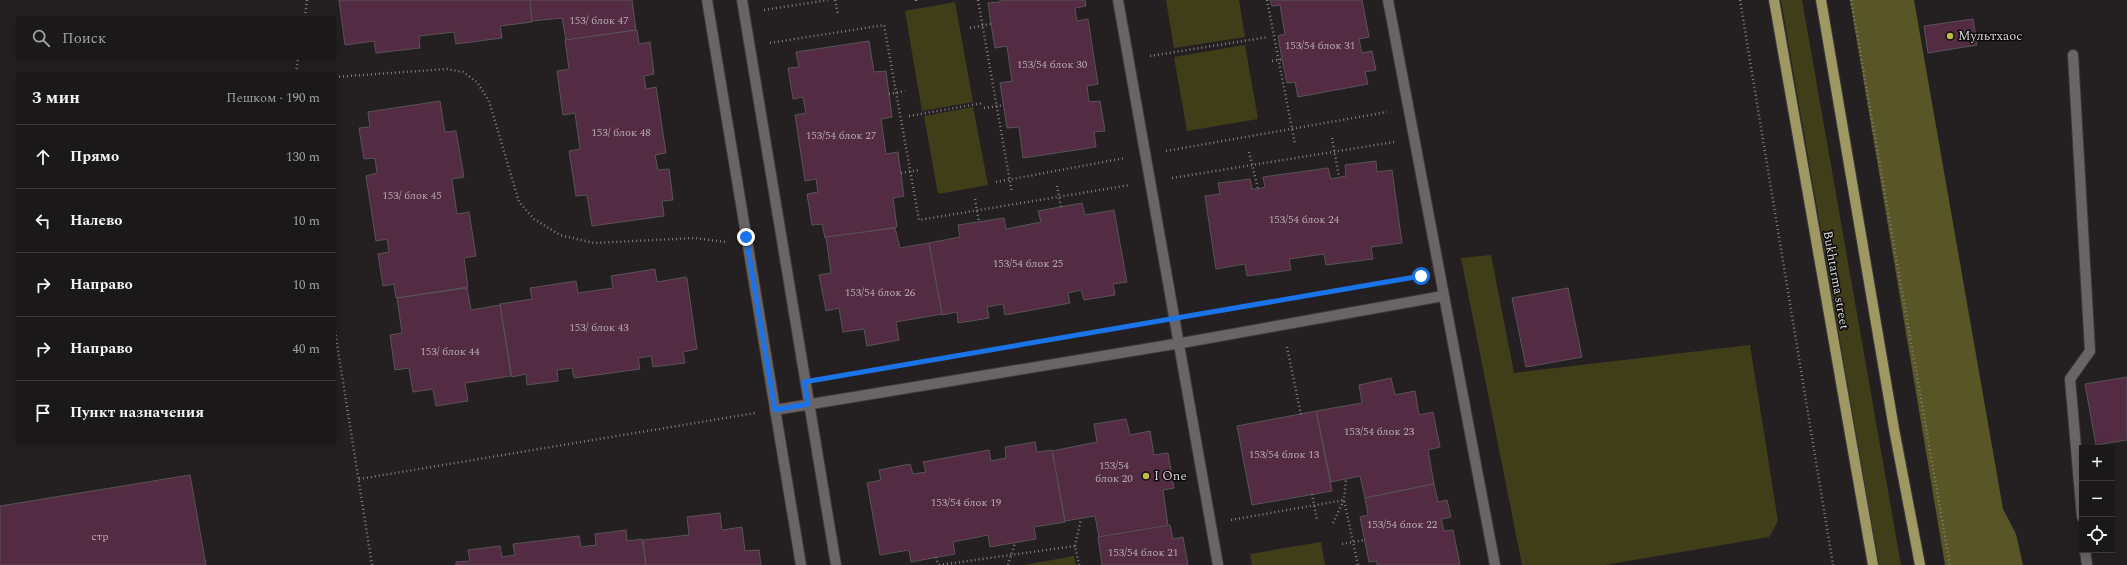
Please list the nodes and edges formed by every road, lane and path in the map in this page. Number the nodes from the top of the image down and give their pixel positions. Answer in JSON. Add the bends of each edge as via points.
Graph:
{"nodes":[{"id":1,"x":307,"y":0,"type":"edge"},
{"id":2,"x":707,"y":0,"type":"edge"},
{"id":3,"x":742,"y":0,"type":"edge"},
{"id":4,"x":828,"y":0,"type":"edge"},
{"id":5,"x":835,"y":0,"type":"edge"},
{"id":6,"x":978,"y":0,"type":"edge"},
{"id":7,"x":1118,"y":0,"type":"edge"},
{"id":8,"x":1267,"y":0,"type":"edge"},
{"id":9,"x":1388,"y":0,"type":"edge"},
{"id":10,"x":1740,"y":0,"type":"edge"},
{"id":11,"x":1774,"y":0,"type":"edge"},
{"id":12,"x":1822,"y":0,"type":"edge"},
{"id":13,"x":1851,"y":0,"type":"edge"},
{"id":14,"x":744,"y":13,"type":"junction"},
{"id":15,"x":838,"y":15,"type":"dead end"},
{"id":16,"x":305,"y":16,"type":"edge"},
{"id":17,"x":991,"y":24,"type":"dead end"},
{"id":18,"x":982,"y":26,"type":"junction"},
{"id":19,"x":970,"y":28,"type":"dead end"},
{"id":20,"x":1268,"y":37,"type":"dead end"},
{"id":21,"x":750,"y":46,"type":"junction"},
{"id":22,"x":2073,"y":54,"type":"dead end"},
{"id":23,"x":1280,"y":59,"type":"junction"},
{"id":24,"x":298,"y":60,"type":"edge"},
{"id":25,"x":1128,"y":60,"type":"junction"},
{"id":26,"x":1272,"y":61,"type":"dead end"},
{"id":27,"x":296,"y":72,"type":"edge"},
{"id":28,"x":336,"y":77,"type":"edge"},
{"id":29,"x":905,"y":91,"type":"dead end"},
{"id":30,"x":896,"y":92,"type":"junction"},
{"id":31,"x":889,"y":94,"type":"dead end"},
{"id":32,"x":983,"y":103,"type":"dead end"},
{"id":33,"x":1004,"y":105,"type":"dead end"},
{"id":34,"x":997,"y":106,"type":"junction"},
{"id":35,"x":984,"y":108,"type":"dead end"},
{"id":36,"x":1408,"y":108,"type":"junction"},
{"id":37,"x":909,"y":116,"type":"dead end"},
{"id":38,"x":1292,"y":129,"type":"junction"},
{"id":39,"x":1332,"y":138,"type":"dead end"},
{"id":40,"x":1414,"y":138,"type":"junction"},
{"id":41,"x":1295,"y":144,"type":"dead end"},
{"id":42,"x":1250,"y":152,"type":"dead end"},
{"id":43,"x":1334,"y":152,"type":"junction"},
{"id":44,"x":1145,"y":155,"type":"junction"},
{"id":45,"x":1252,"y":165,"type":"junction"},
{"id":46,"x":919,"y":170,"type":"dead end"},
{"id":47,"x":910,"y":171,"type":"junction"},
{"id":48,"x":901,"y":173,"type":"dead end"},
{"id":49,"x":1339,"y":177,"type":"dead end"},
{"id":50,"x":1009,"y":180,"type":"junction"},
{"id":51,"x":996,"y":182,"type":"dead end"},
{"id":52,"x":1150,"y":182,"type":"junction"},
{"id":53,"x":1057,"y":186,"type":"dead end"},
{"id":54,"x":1258,"y":189,"type":"dead end"},
{"id":55,"x":1012,"y":193,"type":"dead end"},
{"id":56,"x":1059,"y":197,"type":"junction"},
{"id":57,"x":975,"y":199,"type":"dead end"},
{"id":58,"x":1061,"y":207,"type":"dead end"},
{"id":59,"x":977,"y":211,"type":"junction"},
{"id":60,"x":979,"y":222,"type":"dead end"},
{"id":61,"x":746,"y":237,"type":"junction"},
{"id":62,"x":1439,"y":272,"type":"junction"},
{"id":63,"x":1443,"y":296,"type":"junction"},
{"id":64,"x":1174,"y":318,"type":"junction"},
{"id":65,"x":336,"y":337,"type":"edge"},
{"id":66,"x":1286,"y":342,"type":"dead end"},
{"id":67,"x":1179,"y":343,"type":"junction"},
{"id":68,"x":919,"y":362,"type":"dead end"},
{"id":69,"x":808,"y":404,"type":"junction"},
{"id":70,"x":775,"y":410,"type":"junction"},
{"id":71,"x":1301,"y":415,"type":"dead end"},
{"id":72,"x":359,"y":479,"type":"junction"},
{"id":73,"x":1346,"y":479,"type":"dead end"},
{"id":74,"x":2079,"y":482,"type":"edge"},
{"id":75,"x":1312,"y":494,"type":"dead end"},
{"id":76,"x":1344,"y":500,"type":"junction"},
{"id":77,"x":1314,"y":505,"type":"junction"},
{"id":78,"x":1081,"y":519,"type":"dead end"},
{"id":79,"x":1316,"y":520,"type":"dead end"},
{"id":80,"x":1333,"y":523,"type":"dead end"},
{"id":81,"x":1211,"y":524,"type":"junction"},
{"id":82,"x":1364,"y":540,"type":"dead end"},
{"id":83,"x":1353,"y":542,"type":"junction"},
{"id":84,"x":1014,"y":543,"type":"dead end"},
{"id":85,"x":1342,"y":544,"type":"dead end"},
{"id":86,"x":1075,"y":546,"type":"junction"},
{"id":87,"x":2085,"y":553,"type":"edge"},
{"id":88,"x":1011,"y":555,"type":"junction"},
{"id":89,"x":936,"y":557,"type":"dead end"},
{"id":90,"x":372,"y":565,"type":"edge"},
{"id":91,"x":801,"y":565,"type":"edge"},
{"id":92,"x":836,"y":565,"type":"edge"},
{"id":93,"x":939,"y":565,"type":"edge"},
{"id":94,"x":1008,"y":565,"type":"edge"},
{"id":95,"x":1079,"y":565,"type":"edge"},
{"id":96,"x":1218,"y":565,"type":"edge"},
{"id":97,"x":1358,"y":565,"type":"edge"},
{"id":98,"x":1495,"y":565,"type":"edge"},
{"id":99,"x":1833,"y":565,"type":"edge"},
{"id":100,"x":1873,"y":565,"type":"edge"},
{"id":101,"x":1920,"y":565,"type":"edge"},
{"id":102,"x":1950,"y":565,"type":"edge"},
{"id":103,"x":2087,"y":565,"type":"edge"}],
"edges":[{"from":1,"to":16,"type":"path"},
{"from":2,"to":61,"type":"lane"},
{"from":3,"to":14,"type":"lane"},
{"from":4,"to":14,"type":"path"},
{"from":5,"to":15,"type":"path"},
{"from":6,"to":18,"type":"path"},
{"from":7,"to":25,"type":"lane"},
{"from":8,"to":23,"type":"path"},
{"from":9,"to":36,"type":"lane"},
{"from":10,"to":99,"type":"path"},
{"from":11,"to":100,"type":"main road","name":"Bukhtarma street"},
{"from":12,"to":101,"type":"main road","via":[[1894,429]]},
{"from":13,"to":102,"type":"path"},
{"from":14,"to":21,"type":"lane"},
{"from":17,"to":18,"type":"path"},
{"from":18,"to":19,"type":"path"},
{"from":18,"to":34,"type":"path"},
{"from":20,"to":25,"type":"path"},
{"from":21,"to":30,"type":"path","via":[[884,25]]},
{"from":21,"to":69,"type":"lane"},
{"from":22,"to":74,"type":"lane","via":[[2090,351],[2070,379]]},
{"from":23,"to":26,"type":"path"},
{"from":23,"to":38,"type":"path"},
{"from":24,"to":27,"type":"path"},
{"from":25,"to":44,"type":"lane"},
{"from":28,"to":61,"type":"path","via":[[447,69],[463,72],[477,82],[489,101],[519,202],[534,219],[560,235],[594,243],[695,238],[724,242]]},
{"from":29,"to":30,"type":"path"},
{"from":30,"to":31,"type":"path"},
{"from":30,"to":47,"type":"path"},
{"from":32,"to":37,"type":"path"},
{"from":33,"to":34,"type":"path"},
{"from":34,"to":35,"type":"path"},
{"from":34,"to":50,"type":"path"},
{"from":36,"to":38,"type":"path"},
{"from":36,"to":40,"type":"lane"},
{"from":38,"to":41,"type":"path"},
{"from":38,"to":44,"type":"path"},
{"from":39,"to":43,"type":"path"},
{"from":40,"to":43,"type":"path"},
{"from":40,"to":62,"type":"lane"},
{"from":42,"to":45,"type":"path"},
{"from":43,"to":45,"type":"path"},
{"from":43,"to":49,"type":"path"},
{"from":44,"to":50,"type":"path"},
{"from":44,"to":52,"type":"lane"},
{"from":45,"to":52,"type":"path"},
{"from":45,"to":54,"type":"path"},
{"from":46,"to":47,"type":"path"},
{"from":47,"to":48,"type":"path"},
{"from":47,"to":59,"type":"path","via":[[920,220]]},
{"from":50,"to":51,"type":"path"},
{"from":50,"to":55,"type":"path"},
{"from":52,"to":56,"type":"path"},
{"from":52,"to":64,"type":"lane"},
{"from":53,"to":56,"type":"path"},
{"from":56,"to":58,"type":"path"},
{"from":56,"to":59,"type":"path"},
{"from":57,"to":59,"type":"path"},
{"from":59,"to":60,"type":"path"},
{"from":61,"to":70,"type":"lane"},
{"from":62,"to":63,"type":"lane"},
{"from":62,"to":64,"type":"path"},
{"from":63,"to":67,"type":"lane"},
{"from":63,"to":98,"type":"lane"},
{"from":64,"to":67,"type":"lane"},
{"from":64,"to":68,"type":"path"},
{"from":65,"to":72,"type":"path"},
{"from":66,"to":71,"type":"path"},
{"from":67,"to":69,"type":"lane"},
{"from":67,"to":81,"type":"lane"},
{"from":69,"to":70,"type":"lane"},
{"from":69,"to":92,"type":"lane"},
{"from":70,"to":72,"type":"path"},
{"from":70,"to":91,"type":"lane"},
{"from":72,"to":90,"type":"path"},
{"from":73,"to":76,"type":"path"},
{"from":75,"to":77,"type":"path"},
{"from":76,"to":77,"type":"path"},
{"from":76,"to":80,"type":"path"},
{"from":76,"to":83,"type":"path"},
{"from":77,"to":79,"type":"path"},
{"from":77,"to":81,"type":"path"},
{"from":78,"to":86,"type":"path"},
{"from":81,"to":96,"type":"lane"},
{"from":82,"to":83,"type":"path"},
{"from":83,"to":85,"type":"path"},
{"from":83,"to":97,"type":"path"},
{"from":84,"to":88,"type":"path"},
{"from":86,"to":88,"type":"path"},
{"from":86,"to":95,"type":"path"},
{"from":87,"to":103,"type":"lane"},
{"from":88,"to":93,"type":"path"},
{"from":88,"to":94,"type":"path"},
{"from":89,"to":93,"type":"path"}]}
